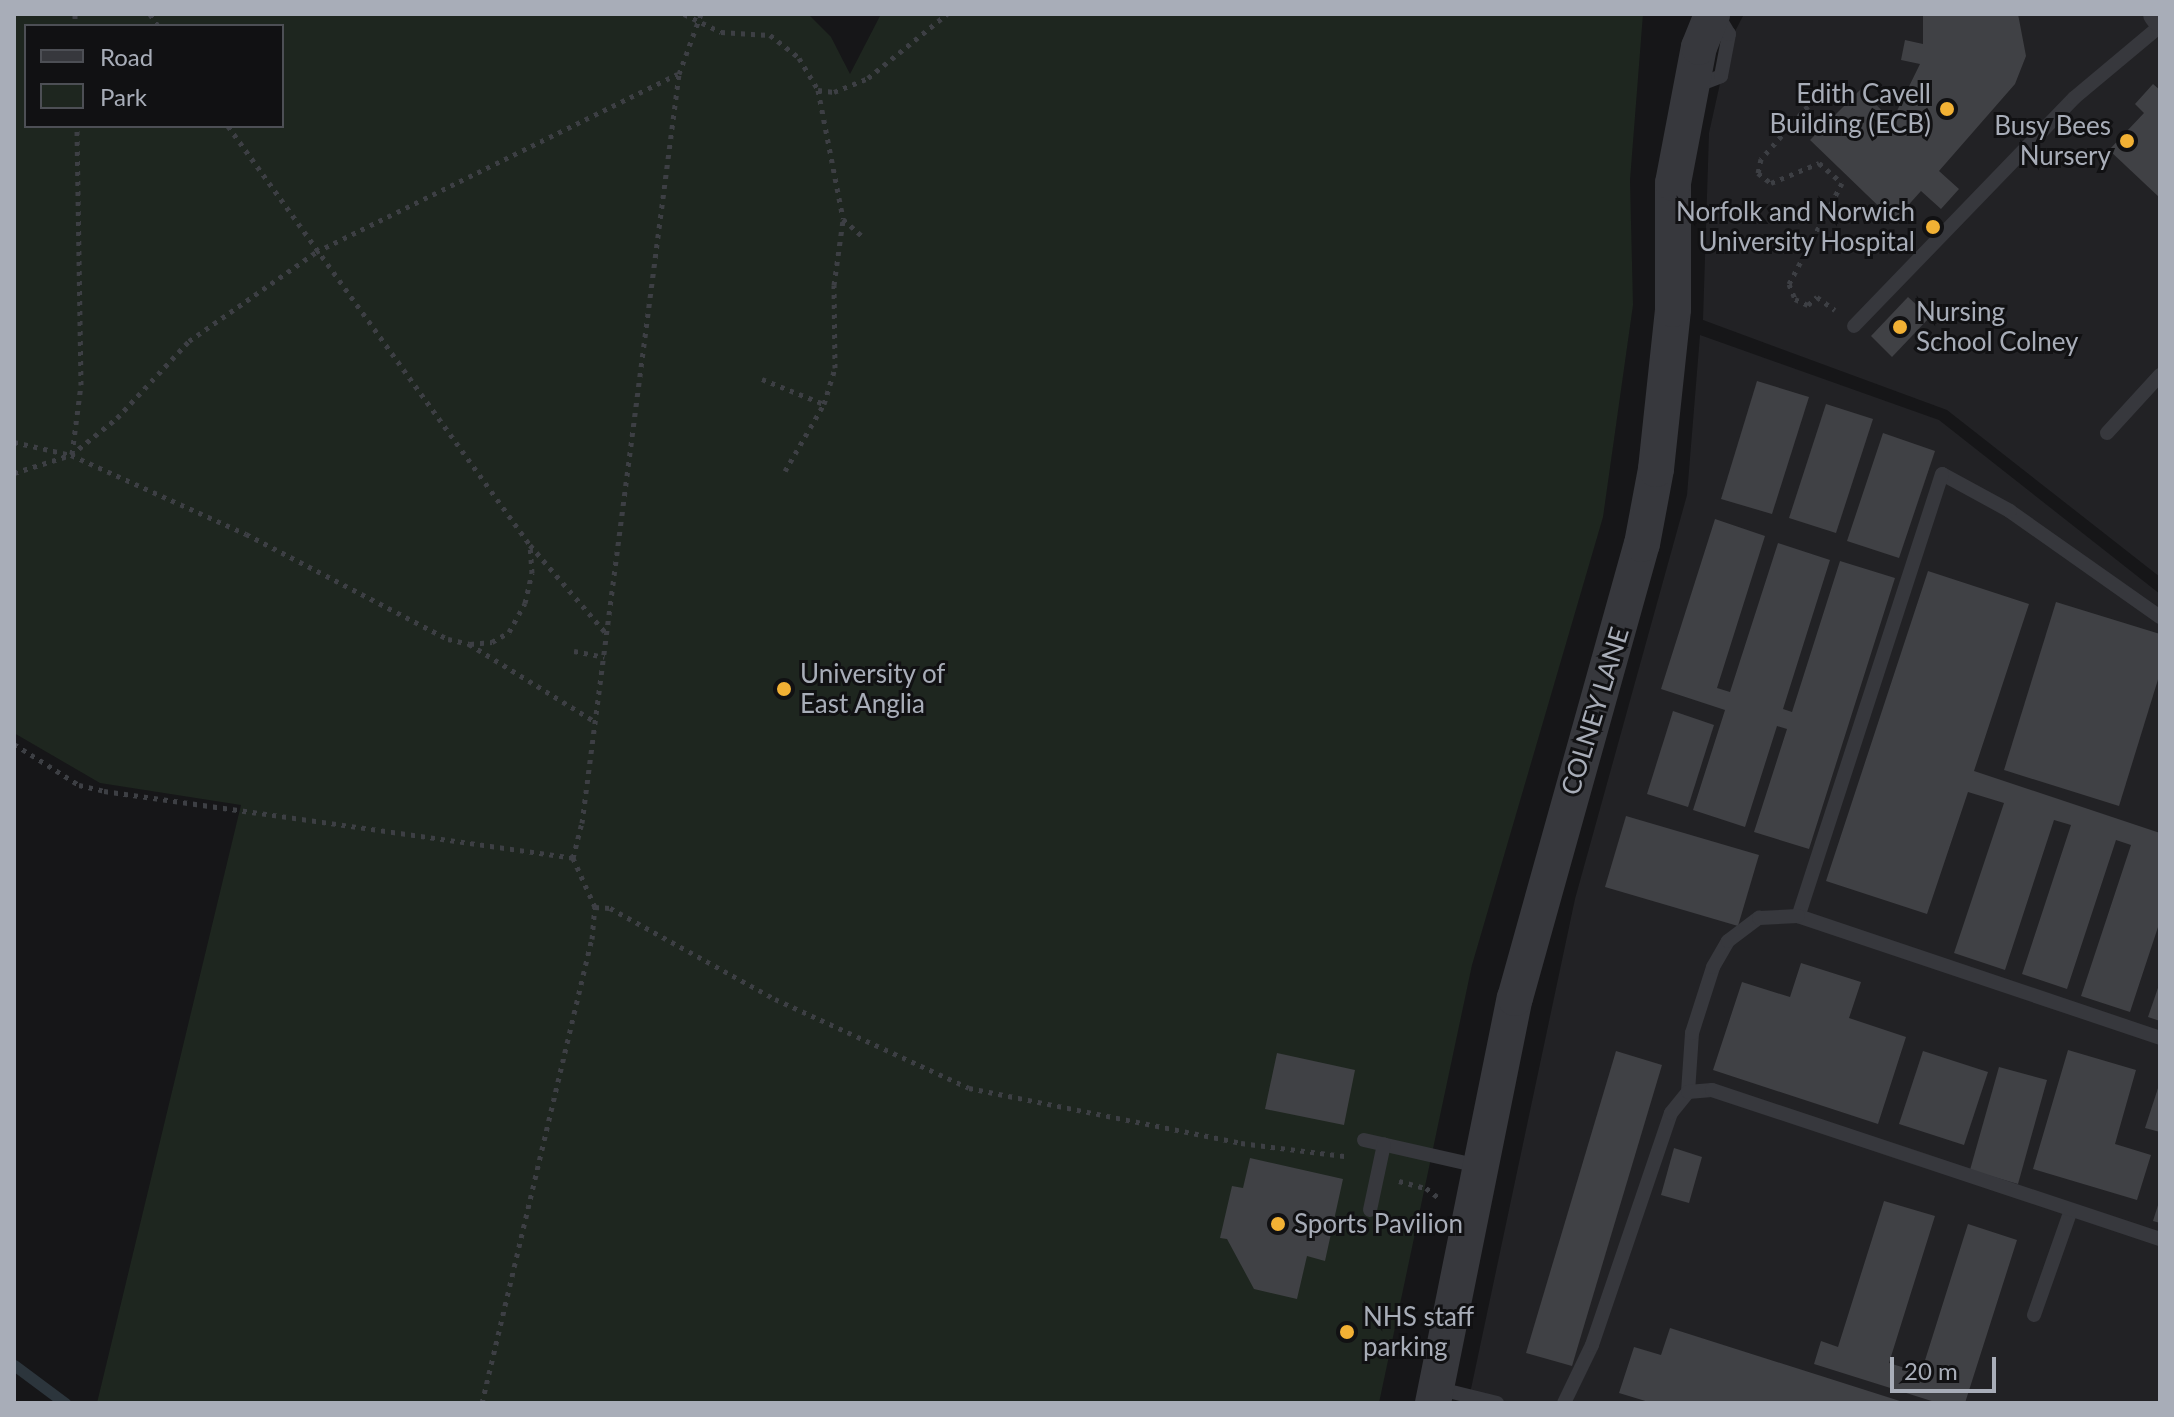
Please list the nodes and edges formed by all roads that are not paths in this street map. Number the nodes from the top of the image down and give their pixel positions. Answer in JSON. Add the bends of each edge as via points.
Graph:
{"nodes":[{"id":1,"x":1714,"y":14,"type":"edge"},
{"id":2,"x":2160,"y":26,"type":"edge"},
{"id":3,"x":1854,"y":326,"type":"road end"},
{"id":4,"x":2160,"y":375,"type":"edge"},
{"id":5,"x":2107,"y":433,"type":"dead end"},
{"id":6,"x":2160,"y":617,"type":"edge"},
{"id":7,"x":1798,"y":916,"type":"junction"},
{"id":8,"x":2160,"y":1038,"type":"edge"},
{"id":9,"x":1688,"y":1092,"type":"junction"},
{"id":10,"x":1364,"y":1140,"type":"dead end"},
{"id":11,"x":1384,"y":1144,"type":"junction"},
{"id":12,"x":1478,"y":1166,"type":"junction"},
{"id":13,"x":1370,"y":1210,"type":"dead end"},
{"id":14,"x":2071,"y":1210,"type":"junction"},
{"id":15,"x":2160,"y":1239,"type":"edge"},
{"id":16,"x":2034,"y":1315,"type":"dead end"},
{"id":17,"x":1434,"y":1396,"type":"edge"},
{"id":18,"x":1497,"y":1403,"type":"edge"},
{"id":19,"x":1564,"y":1403,"type":"edge"}],
"edges":[{"from":1,"to":12,"type":"street","name":"COLNEY LANE","via":[[1690,88],[1673,183],[1673,309],[1656,469],[1642,544],[1545,879]]},
{"from":2,"to":3,"type":"lane","via":[[2074,98]]},
{"from":4,"to":5,"type":"lane"},
{"from":6,"to":7,"type":"lane","via":[[2010,511],[1942,474]]},
{"from":7,"to":8,"type":"lane"},
{"from":7,"to":9,"type":"lane","via":[[1759,918],[1728,941],[1713,967],[1692,1033]]},
{"from":9,"to":14,"type":"lane","via":[[1712,1090]]},
{"from":9,"to":19,"type":"lane","via":[[1671,1113],[1592,1345]]},
{"from":10,"to":11,"type":"lane"},
{"from":11,"to":12,"type":"lane"},
{"from":11,"to":13,"type":"lane"},
{"from":12,"to":17,"type":"street","name":"COLNEY LANE"},
{"from":14,"to":15,"type":"lane"},
{"from":14,"to":16,"type":"lane"},
{"from":17,"to":18,"type":"lane"}]}
